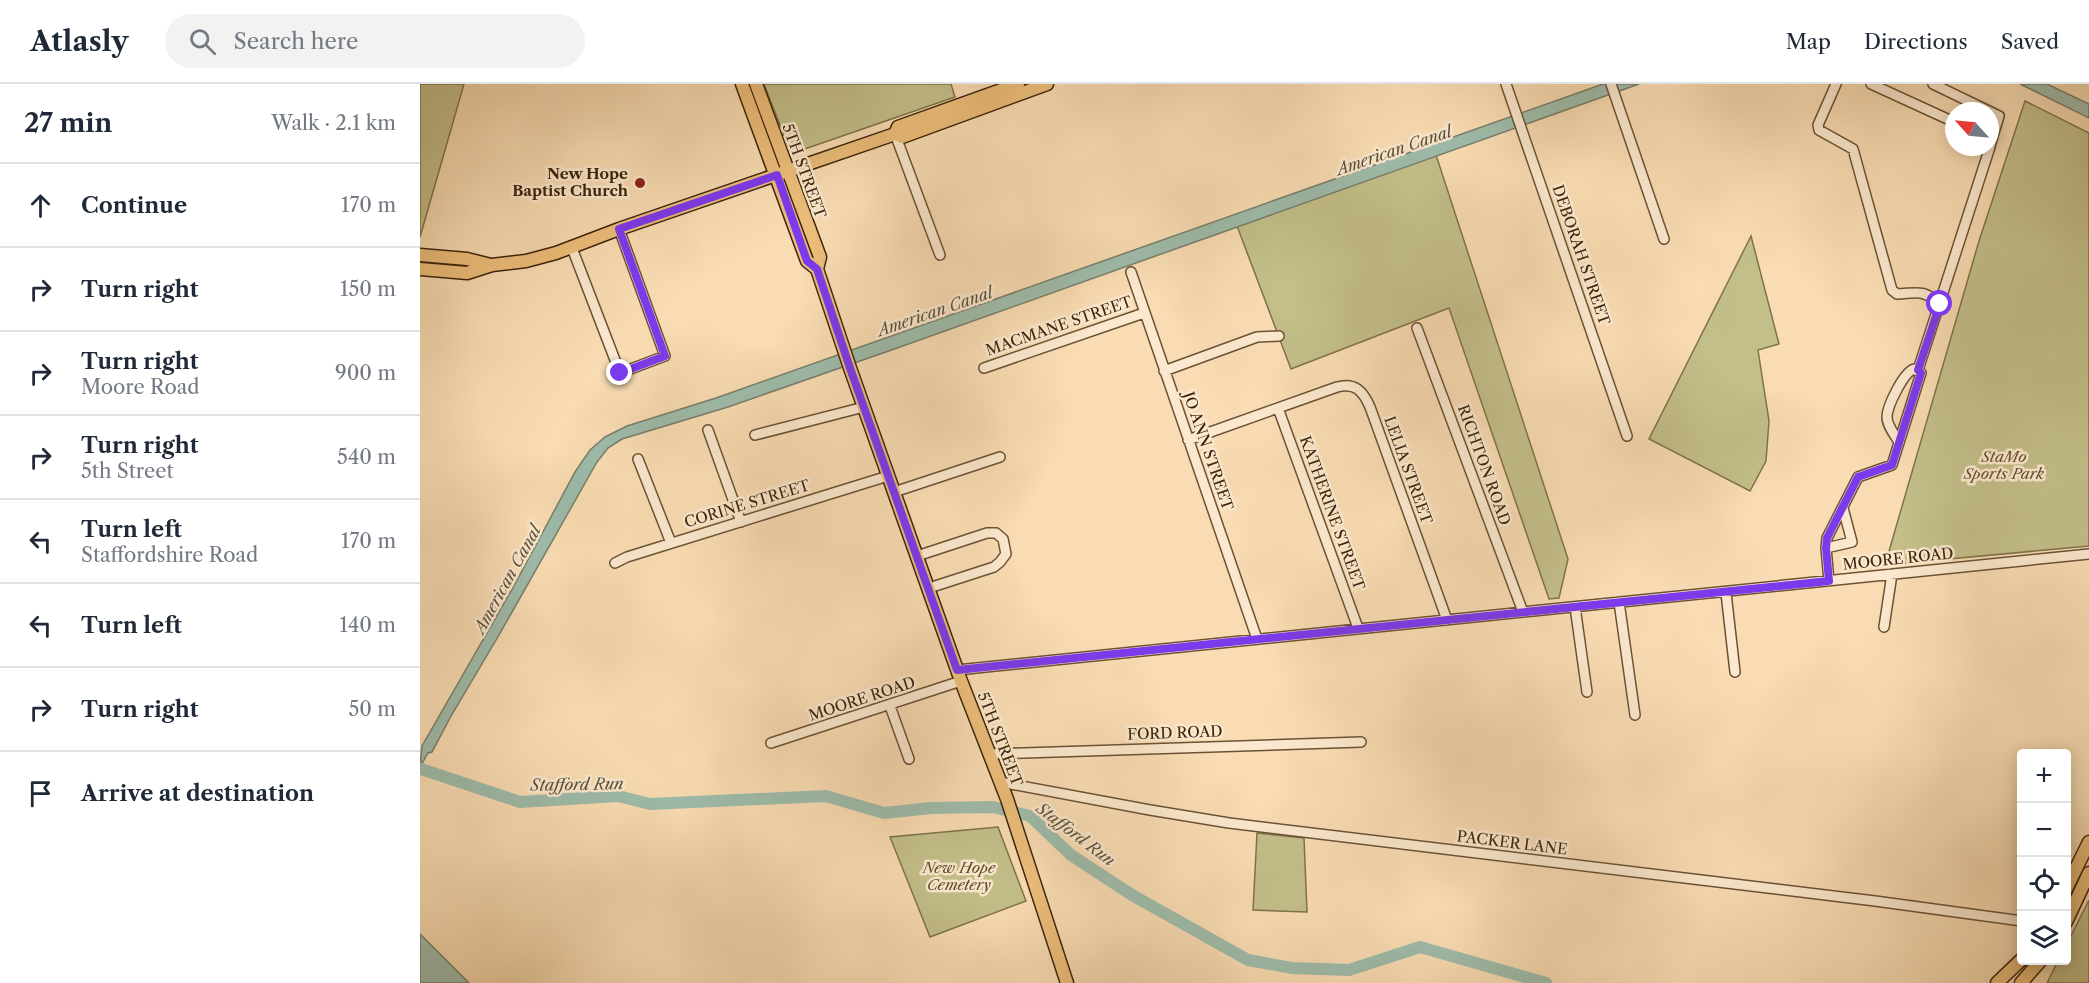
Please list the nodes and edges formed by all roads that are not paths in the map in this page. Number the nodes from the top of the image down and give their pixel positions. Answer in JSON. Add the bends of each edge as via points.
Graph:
{"nodes":[{"id":1,"x":742,"y":84,"type":"edge"},
{"id":2,"x":756,"y":84,"type":"edge"},
{"id":3,"x":1018,"y":84,"type":"edge"},
{"id":4,"x":1047,"y":84,"type":"edge"},
{"id":5,"x":1506,"y":84,"type":"edge"},
{"id":6,"x":1611,"y":84,"type":"edge"},
{"id":7,"x":1836,"y":84,"type":"edge"},
{"id":8,"x":1871,"y":84,"type":"edge"},
{"id":9,"x":1933,"y":84,"type":"edge"},
{"id":10,"x":1003,"y":92,"type":"edge"},
{"id":11,"x":1970,"y":102,"type":"edge"},
{"id":12,"x":757,"y":105,"type":"junction"},
{"id":13,"x":1945,"y":118,"type":"edge"},
{"id":14,"x":895,"y":134,"type":"junction"},
{"id":15,"x":1987,"y":156,"type":"edge"},
{"id":16,"x":783,"y":173,"type":"junction"},
{"id":17,"x":807,"y":221,"type":"junction"},
{"id":18,"x":619,"y":229,"type":"junction"},
{"id":19,"x":796,"y":229,"type":"junction"},
{"id":20,"x":1664,"y":239,"type":"dead end"},
{"id":21,"x":572,"y":248,"type":"junction"},
{"id":22,"x":420,"y":255,"type":"edge"},
{"id":23,"x":940,"y":255,"type":"dead end"},
{"id":24,"x":492,"y":265,"type":"junction"},
{"id":25,"x":420,"y":269,"type":"edge"},
{"id":26,"x":817,"y":269,"type":"junction"},
{"id":27,"x":1131,"y":272,"type":"dead end"},
{"id":28,"x":1940,"y":304,"type":"junction"},
{"id":29,"x":1144,"y":313,"type":"junction"},
{"id":30,"x":1417,"y":328,"type":"dead end"},
{"id":31,"x":1279,"y":336,"type":"dead end"},
{"id":32,"x":984,"y":368,"type":"dead end"},
{"id":33,"x":1918,"y":370,"type":"junction"},
{"id":34,"x":1164,"y":371,"type":"junction"},
{"id":35,"x":864,"y":407,"type":"junction"},
{"id":36,"x":1278,"y":408,"type":"junction"},
{"id":37,"x":708,"y":430,"type":"dead end"},
{"id":38,"x":755,"y":435,"type":"dead end"},
{"id":39,"x":1627,"y":436,"type":"dead end"},
{"id":40,"x":1188,"y":440,"type":"junction"},
{"id":41,"x":1899,"y":442,"type":"junction"},
{"id":42,"x":1000,"y":457,"type":"dead end"},
{"id":43,"x":638,"y":459,"type":"dead end"},
{"id":44,"x":888,"y":476,"type":"junction"},
{"id":45,"x":894,"y":492,"type":"junction"},
{"id":46,"x":1843,"y":508,"type":"junction"},
{"id":47,"x":741,"y":522,"type":"junction"},
{"id":48,"x":671,"y":543,"type":"junction"},
{"id":49,"x":1826,"y":548,"type":"junction"},
{"id":50,"x":2089,"y":554,"type":"edge"},
{"id":51,"x":917,"y":556,"type":"junction"},
{"id":52,"x":615,"y":563,"type":"dead end"},
{"id":53,"x":1892,"y":574,"type":"junction"},
{"id":54,"x":1829,"y":581,"type":"junction"},
{"id":55,"x":929,"y":588,"type":"junction"},
{"id":56,"x":1726,"y":593,"type":"junction"},
{"id":57,"x":1619,"y":602,"type":"junction"},
{"id":58,"x":1575,"y":607,"type":"junction"},
{"id":59,"x":1523,"y":612,"type":"junction"},
{"id":60,"x":1447,"y":620,"type":"junction"},
{"id":61,"x":1884,"y":627,"type":"dead end"},
{"id":62,"x":1358,"y":628,"type":"junction"},
{"id":63,"x":1257,"y":639,"type":"junction"},
{"id":64,"x":1735,"y":672,"type":"dead end"},
{"id":65,"x":959,"y":676,"type":"junction"},
{"id":66,"x":1587,"y":692,"type":"dead end"},
{"id":67,"x":890,"y":706,"type":"junction"},
{"id":68,"x":1635,"y":715,"type":"dead end"},
{"id":69,"x":1361,"y":742,"type":"dead end"},
{"id":70,"x":771,"y":743,"type":"dead end"},
{"id":71,"x":990,"y":754,"type":"junction"},
{"id":72,"x":909,"y":759,"type":"dead end"},
{"id":73,"x":1000,"y":782,"type":"junction"},
{"id":74,"x":2089,"y":842,"type":"edge"},
{"id":75,"x":2085,"y":861,"type":"edge"},
{"id":76,"x":2089,"y":873,"type":"edge"},
{"id":77,"x":2071,"y":883,"type":"edge"},
{"id":78,"x":2071,"y":913,"type":"edge"},
{"id":79,"x":2017,"y":920,"type":"edge"},
{"id":80,"x":2017,"y":964,"type":"edge"},
{"id":81,"x":2037,"y":965,"type":"edge"},
{"id":82,"x":1067,"y":983,"type":"edge"},
{"id":83,"x":1997,"y":983,"type":"edge"},
{"id":84,"x":2021,"y":983,"type":"edge"}],
"edges":[{"from":1,"to":12,"type":"main road","name":"5TH STREET"},
{"from":2,"to":12,"type":"main road","name":"5TH STREET"},
{"from":3,"to":10,"type":"main road"},
{"from":4,"to":10,"type":"main road"},
{"from":5,"to":39,"type":"street","name":"DEBORAH STREET"},
{"from":6,"to":20,"type":"street"},
{"from":7,"to":28,"type":"street","via":[[1818,125],[1853,149],[1892,290],[1897,294],[1929,294]]},
{"from":8,"to":13,"type":"street"},
{"from":9,"to":11,"type":"street"},
{"from":10,"to":14,"type":"main road","via":[[902,137]]},
{"from":12,"to":16,"type":"main road","name":"5TH STREET"},
{"from":14,"to":16,"type":"main road"},
{"from":14,"to":23,"type":"street"},
{"from":15,"to":28,"type":"street"},
{"from":16,"to":17,"type":"main road","name":"5TH STREET"},
{"from":16,"to":18,"type":"main road"},
{"from":16,"to":19,"type":"main road","name":"5TH STREET"},
{"from":17,"to":19,"type":"main road"},
{"from":17,"to":26,"type":"main road","name":"5TH STREET","via":[[819,257]]},
{"from":18,"to":21,"type":"main road"},
{"from":18,"to":21,"type":"street","via":[[665,356],[620,373]]},
{"from":19,"to":26,"type":"main road","name":"5TH STREET","via":[[807,261]]},
{"from":21,"to":24,"type":"main road","via":[[526,261]]},
{"from":22,"to":24,"type":"main road"},
{"from":24,"to":25,"type":"main road","via":[[467,273]]},
{"from":26,"to":35,"type":"main road","name":"5TH STREET"},
{"from":27,"to":29,"type":"street","name":"JO ANN STREET"},
{"from":28,"to":33,"type":"street"},
{"from":29,"to":32,"type":"street","name":"MACMANE STREET"},
{"from":29,"to":34,"type":"street","name":"JO ANN STREET"},
{"from":30,"to":59,"type":"street","name":"RICHTON ROAD"},
{"from":31,"to":34,"type":"street","via":[[1257,337]]},
{"from":33,"to":41,"type":"street","via":[[1921,373]]},
{"from":33,"to":41,"type":"street","via":[[1907,372],[1888,411],[1888,423]]},
{"from":34,"to":40,"type":"street","name":"JO ANN STREET"},
{"from":35,"to":38,"type":"street"},
{"from":35,"to":44,"type":"main road","name":"5TH STREET"},
{"from":36,"to":40,"type":"street","name":"LELIA STREET"},
{"from":36,"to":60,"type":"street","name":"LELIA STREET","via":[[1344,385],[1357,387],[1364,394]]},
{"from":36,"to":62,"type":"street","name":"KATHERINE STREET"},
{"from":37,"to":47,"type":"street"},
{"from":40,"to":63,"type":"street","name":"JO ANN STREET"},
{"from":41,"to":46,"type":"street","via":[[1892,465],[1858,477]]},
{"from":42,"to":45,"type":"street"},
{"from":43,"to":48,"type":"street"},
{"from":44,"to":45,"type":"main road","name":"5TH STREET"},
{"from":44,"to":47,"type":"street","name":"CORINE STREET"},
{"from":45,"to":51,"type":"main road","name":"5TH STREET"},
{"from":46,"to":49,"type":"street"},
{"from":46,"to":49,"type":"street","via":[[1852,542]]},
{"from":47,"to":48,"type":"street","name":"CORINE STREET"},
{"from":48,"to":52,"type":"street","name":"CORINE STREET"},
{"from":49,"to":54,"type":"street"},
{"from":50,"to":53,"type":"street","name":"MOORE ROAD"},
{"from":51,"to":55,"type":"main road","name":"5TH STREET"},
{"from":51,"to":55,"type":"street","via":[[987,532],[1003,539],[1006,554],[994,567]]},
{"from":53,"to":54,"type":"street","name":"MOORE ROAD"},
{"from":53,"to":61,"type":"street"},
{"from":54,"to":56,"type":"street","name":"MOORE ROAD"},
{"from":55,"to":65,"type":"main road","name":"5TH STREET"},
{"from":56,"to":57,"type":"street","name":"MOORE ROAD"},
{"from":56,"to":64,"type":"street"},
{"from":57,"to":58,"type":"street","name":"MOORE ROAD"},
{"from":57,"to":68,"type":"street"},
{"from":58,"to":59,"type":"street","name":"MOORE ROAD"},
{"from":58,"to":66,"type":"street"},
{"from":59,"to":60,"type":"street","name":"MOORE ROAD"},
{"from":60,"to":62,"type":"street","name":"MOORE ROAD"},
{"from":62,"to":63,"type":"street","name":"MOORE ROAD"},
{"from":63,"to":65,"type":"street","name":"MOORE ROAD"},
{"from":65,"to":67,"type":"street","name":"MOORE ROAD"},
{"from":65,"to":71,"type":"main road","name":"5TH STREET"},
{"from":67,"to":70,"type":"street","name":"MOORE ROAD"},
{"from":67,"to":72,"type":"street"},
{"from":69,"to":71,"type":"street","name":"FORD ROAD"},
{"from":71,"to":73,"type":"main road","name":"5TH STREET"},
{"from":73,"to":79,"type":"street","name":"PACKER LANE","via":[[1241,824]]},
{"from":73,"to":82,"type":"main road","name":"5TH STREET"},
{"from":74,"to":75,"type":"main road"},
{"from":75,"to":77,"type":"main road"},
{"from":76,"to":78,"type":"main road"},
{"from":80,"to":83,"type":"main road"},
{"from":81,"to":84,"type":"main road"}]}
